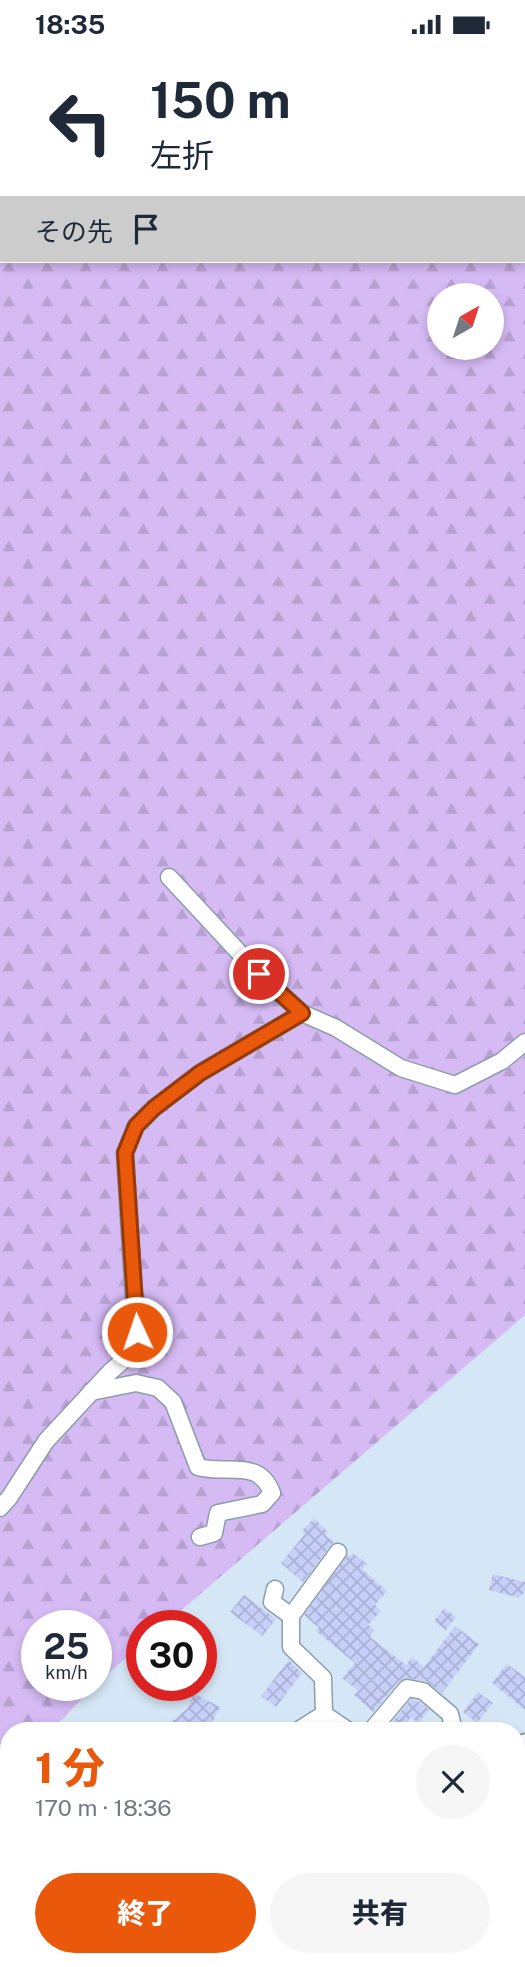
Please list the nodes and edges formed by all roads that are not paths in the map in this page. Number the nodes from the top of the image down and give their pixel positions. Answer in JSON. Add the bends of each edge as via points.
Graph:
{"nodes":[{"id":1,"x":169,"y":877,"type":"dead end"},
{"id":2,"x":302,"y":1013,"type":"junction"},
{"id":3,"x":525,"y":1042,"type":"edge"},
{"id":4,"x":91,"y":1392,"type":"junction"},
{"id":5,"x":0,"y":1509,"type":"edge"},
{"id":6,"x":200,"y":1537,"type":"dead end"},
{"id":7,"x":338,"y":1552,"type":"dead end"},
{"id":8,"x":275,"y":1588,"type":"dead end"},
{"id":9,"x":291,"y":1616,"type":"junction"},
{"id":10,"x":324,"y":1714,"type":"junction"},
{"id":11,"x":311,"y":1722,"type":"edge"},
{"id":12,"x":336,"y":1722,"type":"edge"},
{"id":13,"x":379,"y":1722,"type":"edge"},
{"id":14,"x":452,"y":1722,"type":"edge"}],
"edges":[{"from":1,"to":2,"type":"street"},
{"from":2,"to":3,"type":"street","via":[[401,1068],[455,1084],[502,1061]]},
{"from":2,"to":4,"type":"street","via":[[200,1073],[136,1126],[125,1153],[137,1348]]},
{"from":4,"to":5,"type":"street","via":[[46,1441]]},
{"from":4,"to":6,"type":"street","via":[[136,1384],[158,1388],[173,1402],[198,1467],[247,1469],[268,1483],[272,1493],[262,1504],[218,1513],[214,1533]]},
{"from":7,"to":9,"type":"street"},
{"from":8,"to":9,"type":"street","via":[[272,1602]]},
{"from":9,"to":10,"type":"street","via":[[291,1647],[323,1678]]},
{"from":10,"to":11,"type":"street"},
{"from":10,"to":12,"type":"street"},
{"from":13,"to":14,"type":"street","via":[[407,1688],[423,1691],[450,1714]]}]}
